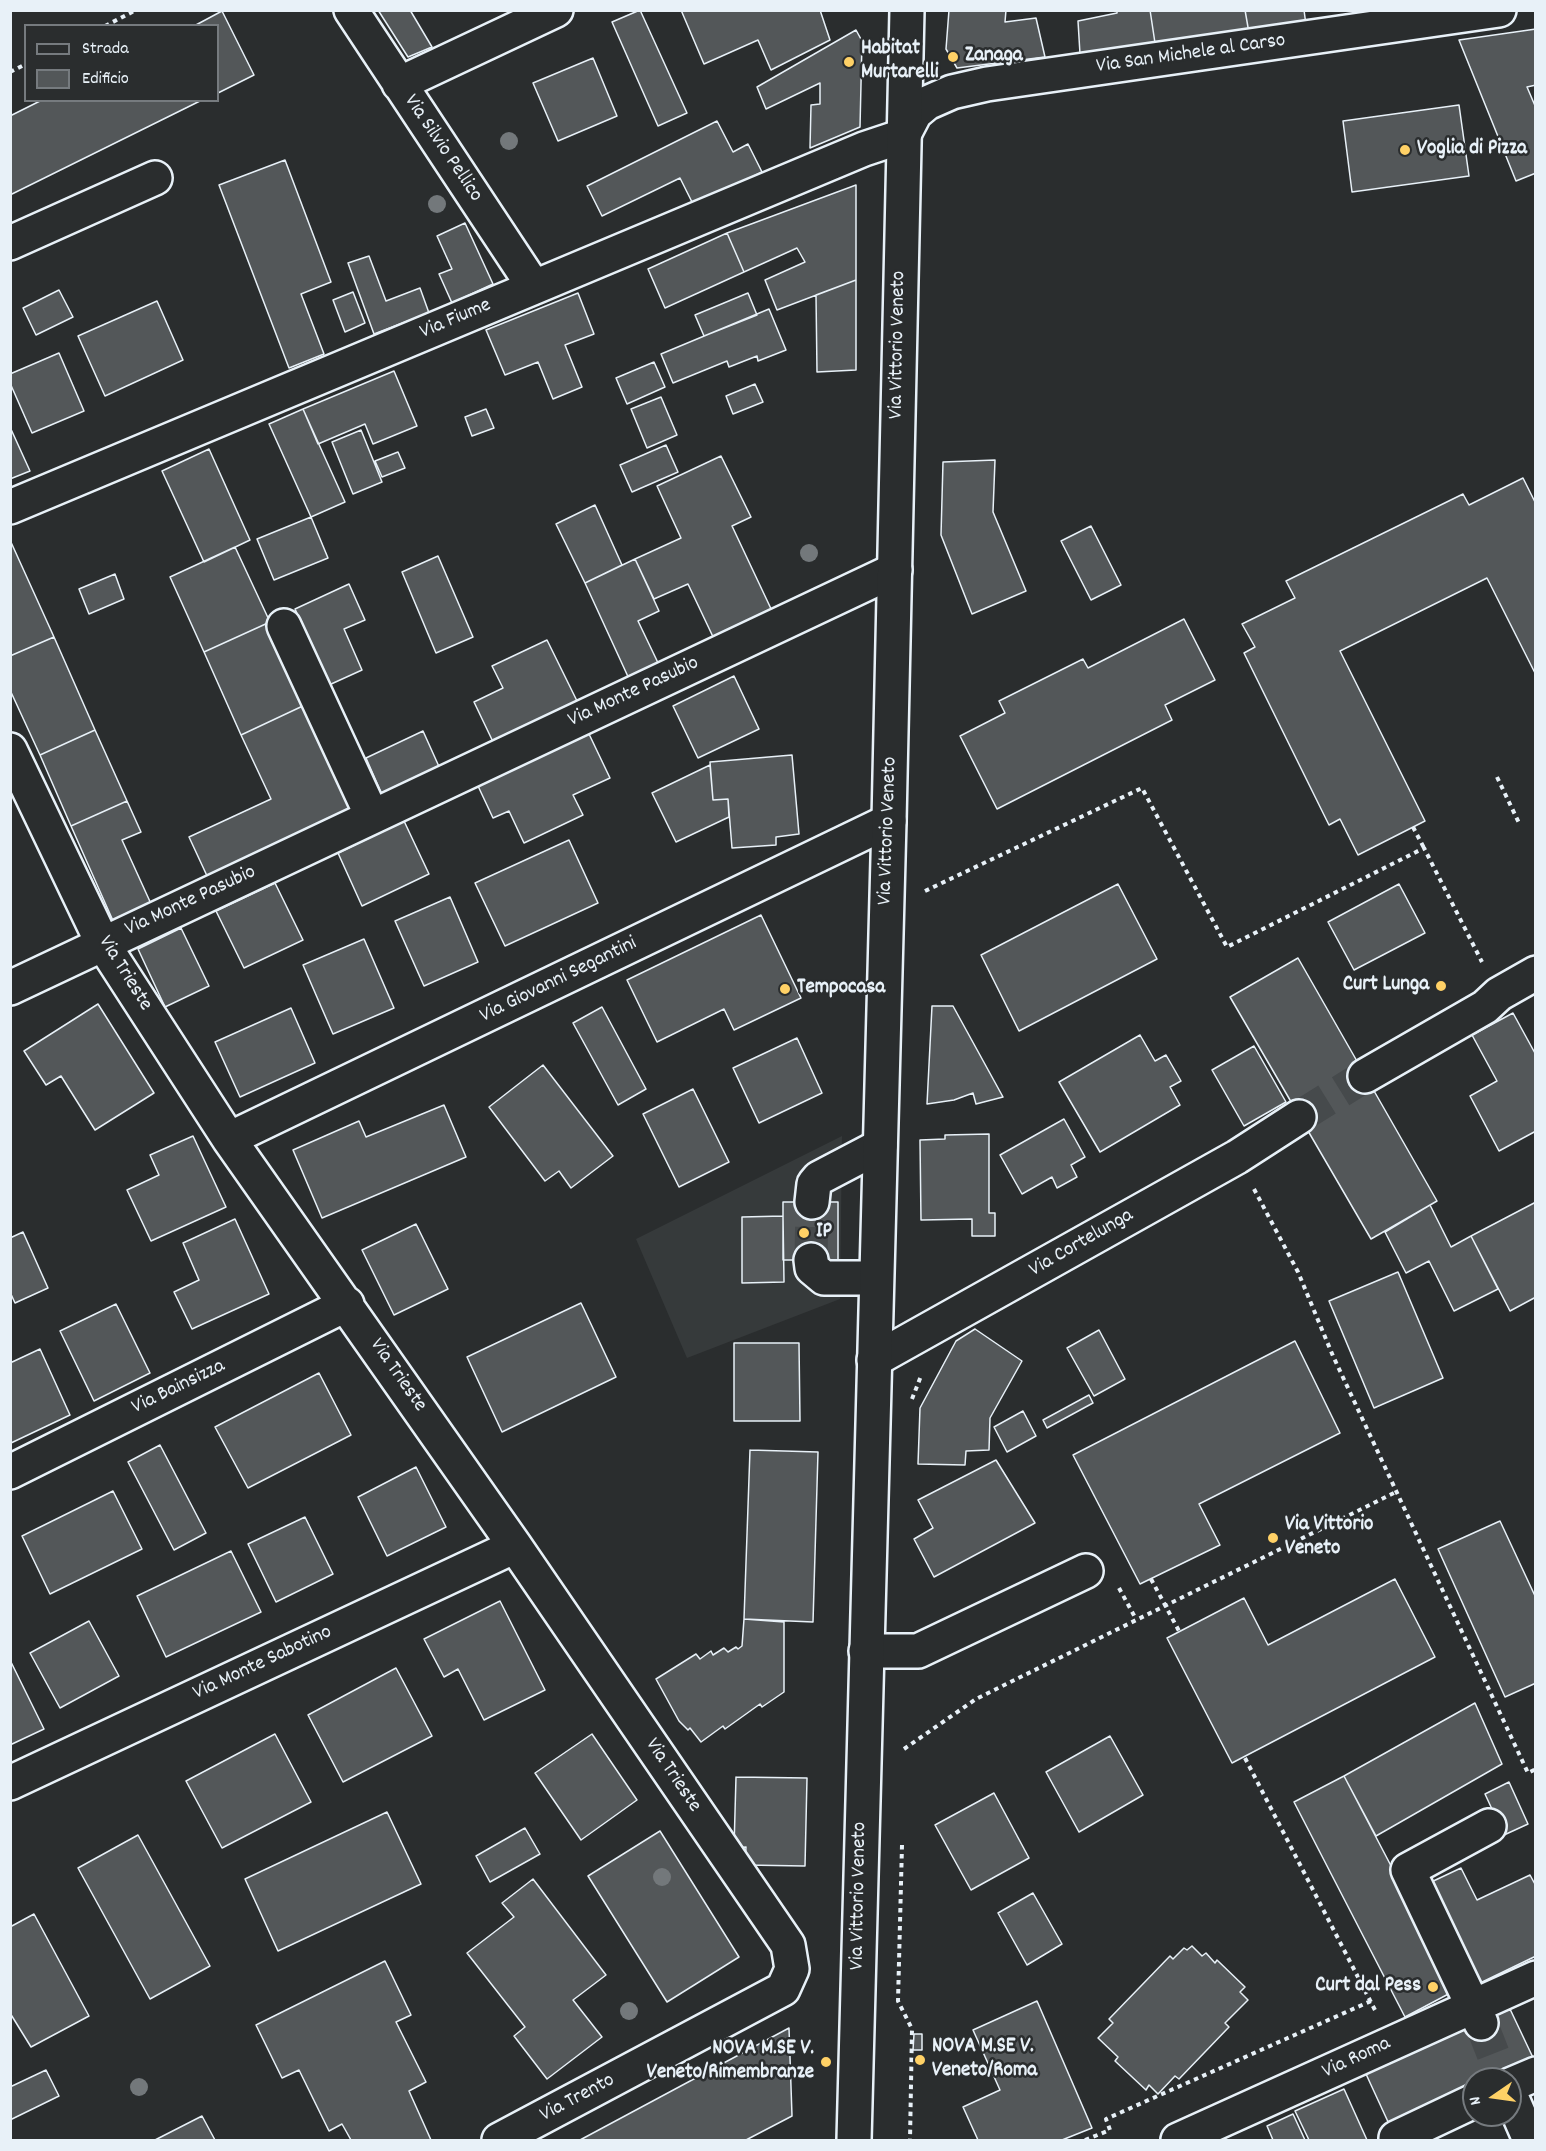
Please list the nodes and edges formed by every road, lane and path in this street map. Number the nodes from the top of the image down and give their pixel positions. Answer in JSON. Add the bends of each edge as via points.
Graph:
{"nodes":[{"id":1,"x":136,"y":10,"type":"edge"},
{"id":2,"x":351,"y":10,"type":"edge"},
{"id":3,"x":556,"y":10,"type":"edge"},
{"id":4,"x":907,"y":10,"type":"edge"},
{"id":5,"x":1499,"y":10,"type":"edge"},
{"id":6,"x":109,"y":24,"type":"edge"},
{"id":7,"x":24,"y":65,"type":"edge"},
{"id":8,"x":10,"y":72,"type":"edge"},
{"id":9,"x":399,"y":84,"type":"junction"},
{"id":10,"x":903,"y":136,"type":"junction"},
{"id":11,"x":155,"y":178,"type":"dead end"},
{"id":12,"x":10,"y":243,"type":"edge"},
{"id":13,"x":534,"y":287,"type":"junction"},
{"id":14,"x":10,"y":507,"type":"edge"},
{"id":15,"x":895,"y":570,"type":"junction"},
{"id":16,"x":284,"y":626,"type":"dead end"},
{"id":17,"x":10,"y":750,"type":"edge"},
{"id":18,"x":1497,"y":777,"type":"dead end"},
{"id":19,"x":372,"y":816,"type":"junction"},
{"id":20,"x":889,"y":821,"type":"junction"},
{"id":21,"x":1519,"y":823,"type":"dead end"},
{"id":22,"x":1413,"y":827,"type":"dead end"},
{"id":23,"x":1424,"y":848,"type":"junction"},
{"id":24,"x":925,"y":891,"type":"dead end"},
{"id":25,"x":103,"y":944,"type":"junction"},
{"id":26,"x":1536,"y":973,"type":"edge"},
{"id":27,"x":10,"y":988,"type":"edge"},
{"id":28,"x":1498,"y":994,"type":"junction"},
{"id":29,"x":1365,"y":1076,"type":"tunnel mouth"},
{"id":30,"x":1294,"y":1120,"type":"tunnel mouth"},
{"id":31,"x":229,"y":1139,"type":"junction"},
{"id":32,"x":880,"y":1146,"type":"junction"},
{"id":33,"x":1237,"y":1157,"type":"junction"},
{"id":34,"x":812,"y":1202,"type":"tunnel mouth"},
{"id":35,"x":811,"y":1260,"type":"dead end"},
{"id":36,"x":876,"y":1278,"type":"junction"},
{"id":37,"x":347,"y":1304,"type":"junction"},
{"id":38,"x":873,"y":1360,"type":"junction"},
{"id":39,"x":10,"y":1472,"type":"edge"},
{"id":40,"x":1398,"y":1491,"type":"junction"},
{"id":41,"x":515,"y":1546,"type":"junction"},
{"id":42,"x":1086,"y":1571,"type":"dead end"},
{"id":43,"x":1151,"y":1579,"type":"dead end"},
{"id":44,"x":1164,"y":1604,"type":"junction"},
{"id":45,"x":1179,"y":1631,"type":"dead end"},
{"id":46,"x":866,"y":1651,"type":"junction"},
{"id":47,"x":1245,"y":1758,"type":"dead end"},
{"id":48,"x":903,"y":1761,"type":"dead end"},
{"id":49,"x":1536,"y":1769,"type":"edge"},
{"id":50,"x":10,"y":1783,"type":"edge"},
{"id":51,"x":1489,"y":1826,"type":"dead end"},
{"id":52,"x":902,"y":1841,"type":"dead end"},
{"id":53,"x":1536,"y":1978,"type":"edge"},
{"id":54,"x":783,"y":1989,"type":"joint"},
{"id":55,"x":1371,"y":2001,"type":"junction"},
{"id":56,"x":1477,"y":2014,"type":"junction"},
{"id":57,"x":1390,"y":2043,"type":"junction"},
{"id":58,"x":1536,"y":2074,"type":"edge"},
{"id":59,"x":1522,"y":2080,"type":"edge"},
{"id":60,"x":1462,"y":2107,"type":"edge"},
{"id":61,"x":1522,"y":2122,"type":"edge"},
{"id":62,"x":499,"y":2140,"type":"edge"},
{"id":63,"x":854,"y":2140,"type":"edge"},
{"id":64,"x":910,"y":2140,"type":"edge"},
{"id":65,"x":1084,"y":2140,"type":"edge"},
{"id":66,"x":1178,"y":2140,"type":"edge"},
{"id":67,"x":1397,"y":2140,"type":"edge"},
{"id":68,"x":1530,"y":2140,"type":"edge"}],
"edges":[{"from":1,"to":6,"type":"path"},
{"from":2,"to":9,"type":"street","name":"Via Silvio Pellico"},
{"from":3,"to":9,"type":"street"},
{"from":4,"to":10,"type":"street","name":"Via Vittorio Veneto"},
{"from":5,"to":10,"type":"street","name":"Via San Michele al Carso","via":[[967,88],[927,103],[915,113]]},
{"from":7,"to":8,"type":"path"},
{"from":9,"to":13,"type":"street","name":"Via Silvio Pellico"},
{"from":10,"to":13,"type":"street","name":"Via Fiume"},
{"from":10,"to":15,"type":"street","name":"Via Vittorio Veneto"},
{"from":11,"to":12,"type":"street"},
{"from":13,"to":14,"type":"street","name":"Via Fiume"},
{"from":15,"to":19,"type":"street","name":"Via Monte Pasubio"},
{"from":15,"to":20,"type":"street","name":"Via Vittorio Veneto"},
{"from":16,"to":19,"type":"street"},
{"from":17,"to":25,"type":"street","name":"Via Trieste"},
{"from":18,"to":21,"type":"path"},
{"from":19,"to":25,"type":"street","name":"Via Monte Pasubio"},
{"from":20,"to":31,"type":"street","name":"Via Giovanni Segantini"},
{"from":20,"to":32,"type":"street","name":"Via Vittorio Veneto"},
{"from":22,"to":23,"type":"path"},
{"from":23,"to":24,"type":"path","via":[[1227,947],[1142,788]]},
{"from":23,"to":28,"type":"path"},
{"from":25,"to":27,"type":"street","name":"Via Monte Pasubio"},
{"from":25,"to":31,"type":"street","name":"Via Trieste"},
{"from":26,"to":28,"type":"street"},
{"from":28,"to":29,"type":"street","via":[[1485,1006]]},
{"from":30,"to":33,"type":"street","name":"Via Cortelunga"},
{"from":31,"to":37,"type":"street","name":"Via Trieste"},
{"from":32,"to":34,"type":"street","via":[[819,1178],[814,1184]]},
{"from":32,"to":36,"type":"street","name":"Via Vittorio Veneto"},
{"from":33,"to":38,"type":"street","name":"Via Cortelunga"},
{"from":33,"to":40,"type":"path","via":[[1298,1272],[1333,1356]]},
{"from":35,"to":36,"type":"street","via":[[812,1268],[824,1278]]},
{"from":36,"to":38,"type":"street","name":"Via Vittorio Veneto"},
{"from":37,"to":39,"type":"street","name":"Via Bainsizza"},
{"from":37,"to":41,"type":"street","name":"Via Trieste"},
{"from":38,"to":46,"type":"street","name":"Via Vittorio Veneto"},
{"from":40,"to":44,"type":"path"},
{"from":40,"to":49,"type":"path","via":[[1528,1773]]},
{"from":41,"to":50,"type":"street","name":"Via Monte Sabotino"},
{"from":41,"to":54,"type":"street","name":"Via Trieste","via":[[788,1945],[792,1969]]},
{"from":42,"to":46,"type":"street","via":[[918,1651]]},
{"from":43,"to":44,"type":"path"},
{"from":44,"to":45,"type":"path"},
{"from":44,"to":48,"type":"path","via":[[976,1700],[904,1749]]},
{"from":46,"to":63,"type":"street","name":"Via Vittorio Veneto"},
{"from":47,"to":55,"type":"path"},
{"from":51,"to":56,"type":"street","via":[[1408,1870]]},
{"from":52,"to":64,"type":"path","via":[[898,2001],[912,2029]]},
{"from":53,"to":56,"type":"street","name":"Via Roma"},
{"from":54,"to":62,"type":"street","name":"Via Trento"},
{"from":55,"to":57,"type":"path"},
{"from":55,"to":65,"type":"path","via":[[1106,2119],[1110,2130]]},
{"from":56,"to":57,"type":"street","name":"Via Roma"},
{"from":57,"to":66,"type":"street","name":"Via Roma"},
{"from":58,"to":59,"type":"street"},
{"from":60,"to":67,"type":"street"},
{"from":61,"to":68,"type":"street"}]}
